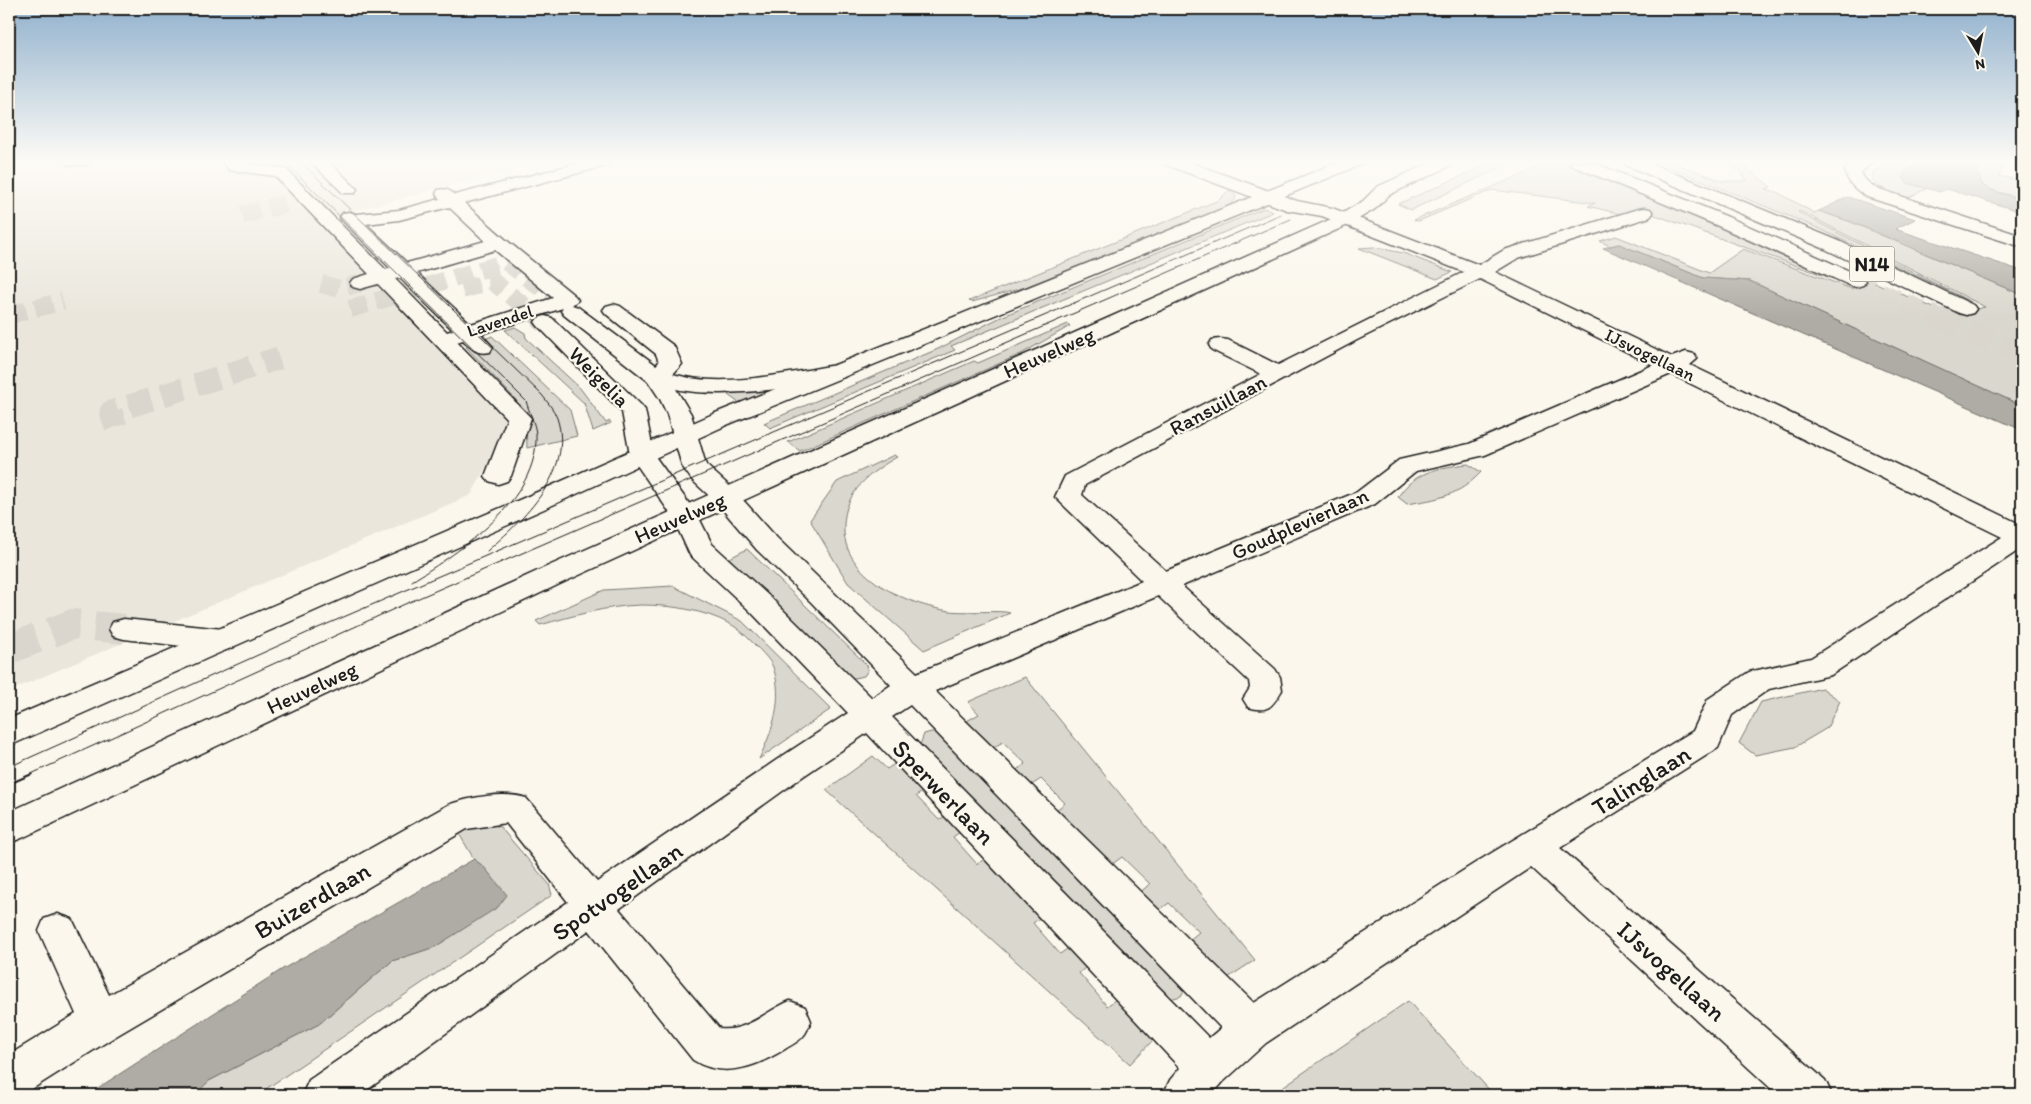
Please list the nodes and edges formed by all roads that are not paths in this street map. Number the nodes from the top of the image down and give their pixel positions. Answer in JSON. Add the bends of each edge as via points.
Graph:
{"nodes":[{"id":1,"x":326,"y":214,"type":"edge"},
{"id":2,"x":329,"y":214,"type":"edge"},
{"id":3,"x":384,"y":214,"type":"edge"},
{"id":4,"x":403,"y":214,"type":"edge"},
{"id":5,"x":465,"y":214,"type":"edge"},
{"id":6,"x":1229,"y":214,"type":"edge"},
{"id":7,"x":1333,"y":214,"type":"edge"},
{"id":8,"x":1354,"y":214,"type":"edge"},
{"id":9,"x":1642,"y":214,"type":"edge"},
{"id":10,"x":1704,"y":214,"type":"edge"},
{"id":11,"x":1756,"y":214,"type":"edge"},
{"id":12,"x":1935,"y":214,"type":"edge"},
{"id":13,"x":1348,"y":217,"type":"junction"},
{"id":14,"x":1568,"y":226,"type":"dead end"},
{"id":15,"x":2022,"y":242,"type":"edge"},
{"id":16,"x":498,"y":243,"type":"junction"},
{"id":17,"x":1511,"y":254,"type":"junction"},
{"id":18,"x":1485,"y":269,"type":"junction"},
{"id":19,"x":404,"y":270,"type":"junction"},
{"id":20,"x":382,"y":277,"type":"junction"},
{"id":21,"x":1856,"y":281,"type":"tunnel mouth"},
{"id":22,"x":360,"y":283,"type":"tunnel mouth"},
{"id":23,"x":570,"y":306,"type":"junction"},
{"id":24,"x":1966,"y":309,"type":"tunnel mouth"},
{"id":25,"x":613,"y":310,"type":"dead end"},
{"id":26,"x":545,"y":322,"type":"tunnel mouth"},
{"id":27,"x":467,"y":332,"type":"junction"},
{"id":28,"x":438,"y":341,"type":"junction"},
{"id":29,"x":482,"y":347,"type":"dead end"},
{"id":30,"x":1221,"y":352,"type":"dead end"},
{"id":31,"x":1679,"y":363,"type":"junction"},
{"id":32,"x":836,"y":372,"type":"junction"},
{"id":33,"x":656,"y":376,"type":"junction"},
{"id":34,"x":1272,"y":377,"type":"junction"},
{"id":35,"x":686,"y":435,"type":"junction"},
{"id":36,"x":642,"y":455,"type":"junction"},
{"id":37,"x":498,"y":476,"type":"dead end"},
{"id":38,"x":726,"y":497,"type":"junction"},
{"id":39,"x":684,"y":516,"type":"junction"},
{"id":40,"x":2022,"y":522,"type":"edge"},
{"id":41,"x":2022,"y":536,"type":"edge"},
{"id":42,"x":1160,"y":583,"type":"junction"},
{"id":43,"x":124,"y":629,"type":"tunnel mouth"},
{"id":44,"x":223,"y":640,"type":"junction"},
{"id":45,"x":911,"y":688,"type":"junction"},
{"id":46,"x":1259,"y":699,"type":"dead end"},
{"id":47,"x":870,"y":715,"type":"junction"},
{"id":48,"x":9,"y":732,"type":"edge"},
{"id":49,"x":9,"y":828,"type":"edge"},
{"id":50,"x":1533,"y":846,"type":"junction"},
{"id":51,"x":595,"y":906,"type":"junction"},
{"id":52,"x":58,"y":931,"type":"dead end"},
{"id":53,"x":790,"y":1021,"type":"dead end"},
{"id":54,"x":101,"y":1022,"type":"junction"},
{"id":55,"x":1251,"y":1029,"type":"junction"},
{"id":56,"x":9,"y":1079,"type":"edge"},
{"id":57,"x":1196,"y":1081,"type":"edge"},
{"id":58,"x":324,"y":1095,"type":"edge"},
{"id":59,"x":1810,"y":1095,"type":"edge"}],
"edges":[{"from":1,"to":20,"type":"street"},
{"from":2,"to":19,"type":"street"},
{"from":3,"to":4,"type":"street"},
{"from":5,"to":16,"type":"street","name":"Weigelia"},
{"from":6,"to":32,"type":"street"},
{"from":7,"to":13,"type":"street","name":"IJsvogellaan"},
{"from":8,"to":13,"type":"street","name":"Heuvelweg"},
{"from":9,"to":17,"type":"street"},
{"from":10,"to":21,"type":"street","number":"N14"},
{"from":11,"to":24,"type":"street","number":"N14","via":[[1832,245]]},
{"from":12,"to":15,"type":"street"},
{"from":13,"to":18,"type":"street","name":"IJsvogellaan"},
{"from":13,"to":38,"type":"street","name":"Heuvelweg"},
{"from":14,"to":17,"type":"street","via":[[1507,244]]},
{"from":16,"to":19,"type":"street"},
{"from":16,"to":23,"type":"street","name":"Weigelia"},
{"from":17,"to":18,"type":"street","name":"Ransuillaan"},
{"from":18,"to":31,"type":"street","name":"IJsvogellaan"},
{"from":18,"to":34,"type":"street","name":"Ransuillaan"},
{"from":19,"to":20,"type":"street"},
{"from":19,"to":27,"type":"street"},
{"from":20,"to":22,"type":"street"},
{"from":20,"to":28,"type":"street"},
{"from":23,"to":27,"type":"street","name":"Lavendel"},
{"from":23,"to":33,"type":"street","name":"Weigelia"},
{"from":25,"to":33,"type":"street","name":"Weigelia","via":[[666,351],[671,364]]},
{"from":26,"to":36,"type":"street","name":"Weigelia","via":[[633,410]]},
{"from":27,"to":28,"type":"street","name":"Lavendel"},
{"from":27,"to":29,"type":"street"},
{"from":28,"to":37,"type":"street","via":[[519,418]]},
{"from":30,"to":34,"type":"street"},
{"from":31,"to":40,"type":"street","name":"IJsvogellaan"},
{"from":31,"to":41,"type":"street","name":"IJsvogellaan"},
{"from":31,"to":42,"type":"street","name":"Goudplevierlaan","via":[[1476,450],[1408,465],[1366,498]]},
{"from":32,"to":33,"type":"street","via":[[713,386],[684,384]]},
{"from":32,"to":35,"type":"street"},
{"from":33,"to":35,"type":"street","name":"Weigelia","via":[[672,399]]},
{"from":34,"to":42,"type":"street","name":"Ransuillaan","via":[[1074,481],[1068,497]]},
{"from":35,"to":36,"type":"street"},
{"from":35,"to":38,"type":"street","name":"Weigelia","via":[[694,466]]},
{"from":36,"to":39,"type":"street","name":"Weigelia"},
{"from":36,"to":44,"type":"street"},
{"from":38,"to":39,"type":"street","name":"Heuvelweg"},
{"from":38,"to":45,"type":"street","via":[[767,544]]},
{"from":39,"to":47,"type":"street","name":"Sperwerlaan","via":[[700,550],[760,604]]},
{"from":39,"to":49,"type":"street","name":"Heuvelweg"},
{"from":41,"to":50,"type":"street","name":"Talinglaan","via":[[1820,667],[1760,680],[1719,708],[1706,739]]},
{"from":42,"to":45,"type":"street","name":"Goudplevierlaan"},
{"from":42,"to":46,"type":"street","name":"Ransuillaan","via":[[1264,677],[1266,690]]},
{"from":43,"to":44,"type":"street"},
{"from":44,"to":48,"type":"street"},
{"from":45,"to":47,"type":"street","name":"Spotvogellaan"},
{"from":45,"to":55,"type":"street"},
{"from":47,"to":51,"type":"street","name":"Spotvogellaan"},
{"from":47,"to":57,"type":"street","name":"Sperwerlaan"},
{"from":50,"to":55,"type":"street","name":"Talinglaan"},
{"from":50,"to":59,"type":"street","name":"IJsvogellaan"},
{"from":51,"to":53,"type":"street","via":[[710,1048],[734,1050],[763,1041]]},
{"from":51,"to":54,"type":"street","name":"Buizerdlaan","via":[[514,808],[460,815]]},
{"from":51,"to":58,"type":"street","name":"Spotvogellaan"},
{"from":52,"to":54,"type":"street"},
{"from":54,"to":56,"type":"street","name":"Buizerdlaan"},
{"from":55,"to":57,"type":"street","name":"Talinglaan"}]}
